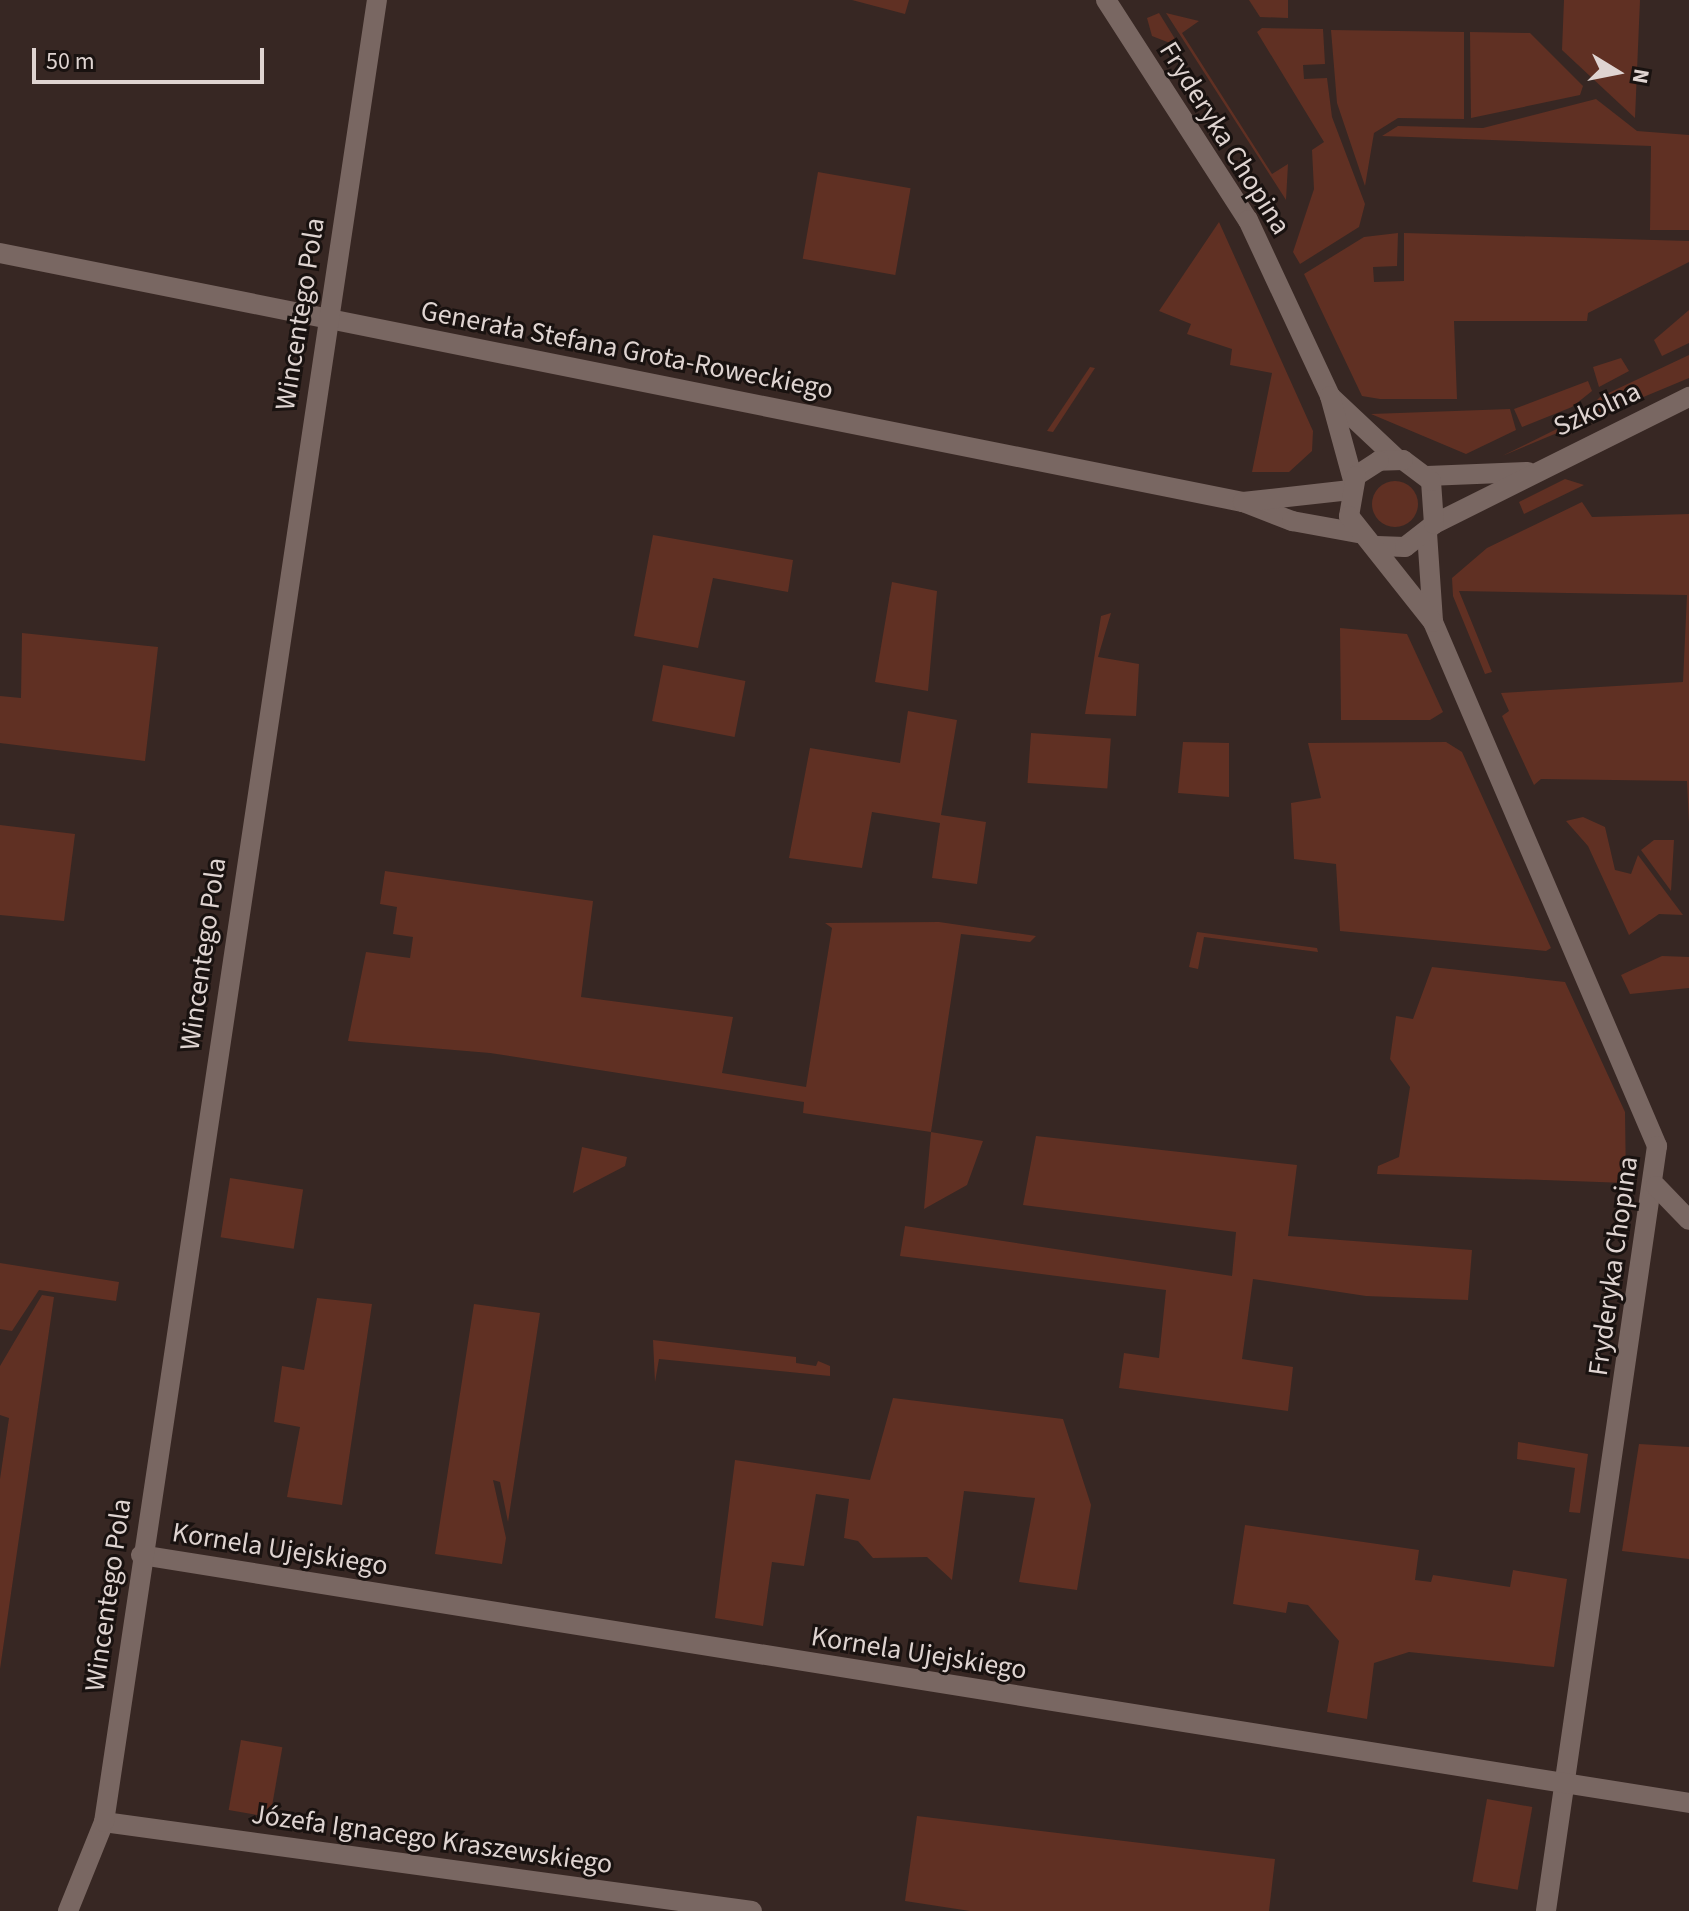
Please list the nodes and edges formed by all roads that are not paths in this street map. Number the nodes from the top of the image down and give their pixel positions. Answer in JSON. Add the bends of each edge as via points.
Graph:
{"nodes":[{"id":1,"x":377,"y":0,"type":"edge"},
{"id":2,"x":1106,"y":0,"type":"edge"},
{"id":3,"x":0,"y":253,"type":"edge"},
{"id":4,"x":328,"y":317,"type":"junction"},
{"id":5,"x":1330,"y":396,"type":"junction"},
{"id":6,"x":1689,"y":397,"type":"edge"},
{"id":7,"x":1397,"y":459,"type":"junction"},
{"id":8,"x":1528,"y":472,"type":"junction"},
{"id":9,"x":1427,"y":476,"type":"junction"},
{"id":10,"x":1352,"y":485,"type":"junction"},
{"id":11,"x":1243,"y":502,"type":"junction"},
{"id":12,"x":1430,"y":528,"type":"junction"},
{"id":13,"x":1359,"y":533,"type":"junction"},
{"id":14,"x":1377,"y":546,"type":"junction"},
{"id":15,"x":1433,"y":622,"type":"junction"},
{"id":16,"x":1656,"y":1186,"type":"junction"},
{"id":17,"x":1689,"y":1220,"type":"edge"},
{"id":18,"x":141,"y":1555,"type":"junction"},
{"id":19,"x":1565,"y":1780,"type":"junction"},
{"id":20,"x":1689,"y":1803,"type":"edge"},
{"id":21,"x":104,"y":1822,"type":"junction"},
{"id":22,"x":68,"y":1911,"type":"edge"},
{"id":23,"x":752,"y":1911,"type":"edge"},
{"id":24,"x":1546,"y":1911,"type":"edge"}],
"edges":[{"from":1,"to":4,"type":"street","name":"Wincentego Pola"},
{"from":2,"to":5,"type":"street","name":"Fryderyka Chopina","via":[[1248,220]]},
{"from":3,"to":4,"type":"street","name":"Generała Stefana Grota-Roweckiego"},
{"from":4,"to":11,"type":"street","name":"Generała Stefana Grota-Roweckiego"},
{"from":4,"to":18,"type":"street","name":"Wincentego Pola"},
{"from":5,"to":7,"type":"street"},
{"from":5,"to":10,"type":"street"},
{"from":6,"to":8,"type":"street","name":"Szkolna"},
{"from":7,"to":9,"type":"street"},
{"from":7,"to":10,"type":"street","via":[[1368,466]]},
{"from":8,"to":9,"type":"street"},
{"from":8,"to":12,"type":"street","via":[[1501,495]]},
{"from":9,"to":12,"type":"street","via":[[1437,502]]},
{"from":10,"to":11,"type":"street"},
{"from":10,"to":13,"type":"street","via":[[1349,516]]},
{"from":11,"to":13,"type":"street","via":[[1292,521]]},
{"from":12,"to":14,"type":"street","via":[[1405,547]]},
{"from":12,"to":15,"type":"street"},
{"from":13,"to":14,"type":"street"},
{"from":14,"to":15,"type":"street"},
{"from":15,"to":16,"type":"street","name":"Fryderyka Chopina","via":[[1647,1110],[1657,1146]]},
{"from":16,"to":17,"type":"street"},
{"from":16,"to":19,"type":"street","name":"Fryderyka Chopina"},
{"from":18,"to":19,"type":"street","name":"Kornela Ujejskiego"},
{"from":18,"to":21,"type":"street","name":"Wincentego Pola"},
{"from":19,"to":20,"type":"street","name":"Kornela Ujejskiego"},
{"from":19,"to":24,"type":"street","name":"Fryderyka Chopina"},
{"from":21,"to":22,"type":"street","name":"Wincentego Pola"},
{"from":21,"to":23,"type":"street","name":"Józefa Ignacego Kraszewskiego"}]}
